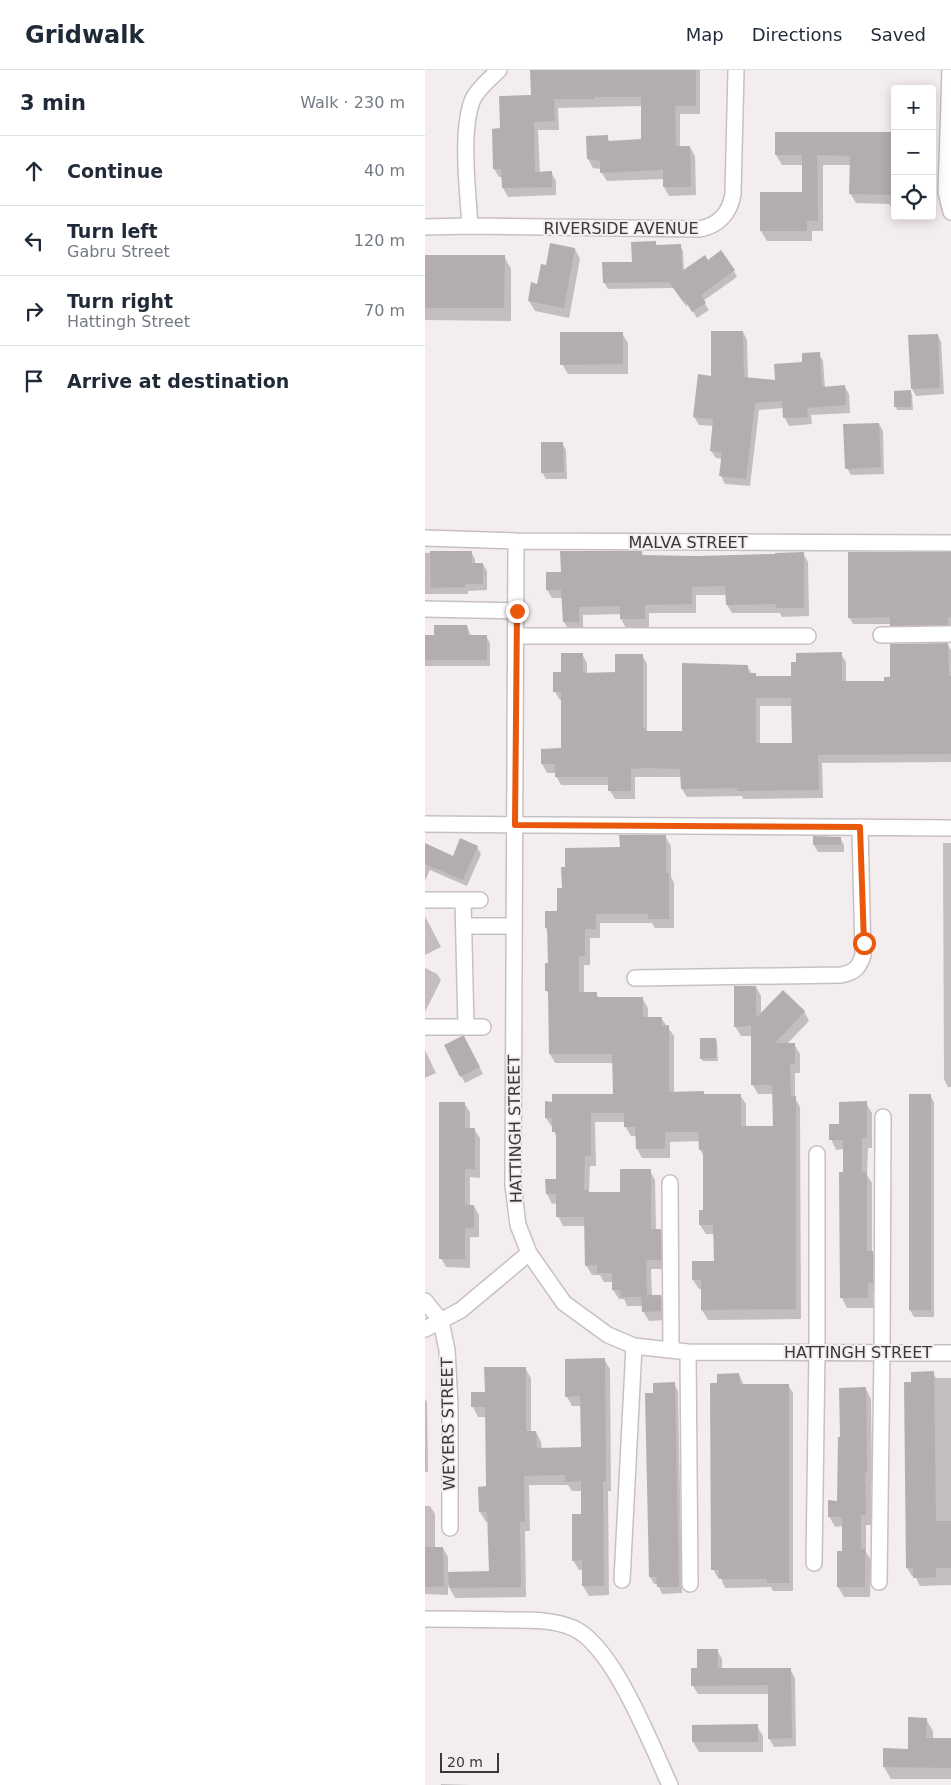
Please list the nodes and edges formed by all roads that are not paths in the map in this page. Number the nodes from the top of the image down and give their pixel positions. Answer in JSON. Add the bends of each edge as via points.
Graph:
{"nodes":[{"id":1,"x":499,"y":70,"type":"edge"},
{"id":2,"x":736,"y":70,"type":"edge"},
{"id":3,"x":950,"y":70,"type":"edge"},
{"id":4,"x":951,"y":212,"type":"edge"},
{"id":5,"x":470,"y":226,"type":"junction"},
{"id":6,"x":425,"y":227,"type":"edge"},
{"id":7,"x":425,"y":538,"type":"edge"},
{"id":8,"x":516,"y":541,"type":"junction"},
{"id":9,"x":951,"y":543,"type":"edge"},
{"id":10,"x":425,"y":609,"type":"edge"},
{"id":11,"x":517,"y":611,"type":"junction"},
{"id":12,"x":951,"y":634,"type":"edge"},
{"id":13,"x":881,"y":635,"type":"dead end"},
{"id":14,"x":517,"y":636,"type":"junction"},
{"id":15,"x":809,"y":636,"type":"dead end"},
{"id":16,"x":425,"y":824,"type":"edge"},
{"id":17,"x":515,"y":825,"type":"junction"},
{"id":18,"x":860,"y":827,"type":"junction"},
{"id":19,"x":951,"y":828,"type":"edge"},
{"id":20,"x":425,"y":900,"type":"edge"},
{"id":21,"x":463,"y":900,"type":"junction"},
{"id":22,"x":480,"y":900,"type":"dead end"},
{"id":23,"x":464,"y":926,"type":"junction"},
{"id":24,"x":514,"y":926,"type":"junction"},
{"id":25,"x":635,"y":978,"type":"dead end"},
{"id":26,"x":425,"y":1026,"type":"edge"},
{"id":27,"x":466,"y":1027,"type":"junction"},
{"id":28,"x":483,"y":1027,"type":"dead end"},
{"id":29,"x":883,"y":1117,"type":"dead end"},
{"id":30,"x":817,"y":1154,"type":"dead end"},
{"id":31,"x":670,"y":1183,"type":"dead end"},
{"id":32,"x":529,"y":1253,"type":"junction"},
{"id":33,"x":425,"y":1301,"type":"edge"},
{"id":34,"x":441,"y":1321,"type":"junction"},
{"id":35,"x":425,"y":1329,"type":"edge"},
{"id":36,"x":634,"y":1346,"type":"junction"},
{"id":37,"x":671,"y":1350,"type":"junction"},
{"id":38,"x":688,"y":1352,"type":"junction"},
{"id":39,"x":817,"y":1352,"type":"junction"},
{"id":40,"x":882,"y":1352,"type":"junction"},
{"id":41,"x":951,"y":1352,"type":"edge"},
{"id":42,"x":450,"y":1528,"type":"dead end"},
{"id":43,"x":814,"y":1563,"type":"dead end"},
{"id":44,"x":622,"y":1580,"type":"dead end"},
{"id":45,"x":879,"y":1582,"type":"dead end"},
{"id":46,"x":690,"y":1584,"type":"dead end"},
{"id":47,"x":425,"y":1619,"type":"edge"},
{"id":48,"x":670,"y":1785,"type":"edge"}],
"edges":[{"from":1,"to":5,"type":"street","via":[[473,98],[467,120]]},
{"from":2,"to":5,"type":"street","name":"RIVERSIDE AVENUE","via":[[733,194],[728,210],[711,226],[699,229]]},
{"from":3,"to":4,"type":"street","via":[[946,192]]},
{"from":5,"to":6,"type":"street","name":"RIVERSIDE AVENUE"},
{"from":7,"to":8,"type":"street","name":"MALVA STREET"},
{"from":8,"to":9,"type":"street","name":"MALVA STREET"},
{"from":8,"to":11,"type":"street","name":"HATTINGH STREET"},
{"from":10,"to":11,"type":"street"},
{"from":11,"to":14,"type":"street","name":"HATTINGH STREET"},
{"from":12,"to":13,"type":"street"},
{"from":14,"to":15,"type":"street"},
{"from":14,"to":17,"type":"street","name":"HATTINGH STREET"},
{"from":16,"to":17,"type":"street"},
{"from":17,"to":18,"type":"street"},
{"from":17,"to":24,"type":"street","name":"HATTINGH STREET"},
{"from":18,"to":19,"type":"street"},
{"from":18,"to":25,"type":"street","via":[[863,955],[853,973]]},
{"from":20,"to":21,"type":"street"},
{"from":21,"to":22,"type":"street"},
{"from":21,"to":23,"type":"street"},
{"from":23,"to":24,"type":"street"},
{"from":23,"to":27,"type":"street"},
{"from":24,"to":32,"type":"street","name":"HATTINGH STREET","via":[[513,1185],[518,1225]]},
{"from":26,"to":27,"type":"street"},
{"from":27,"to":28,"type":"street"},
{"from":29,"to":40,"type":"street"},
{"from":30,"to":39,"type":"street"},
{"from":31,"to":37,"type":"street"},
{"from":32,"to":34,"type":"street","via":[[461,1310]]},
{"from":32,"to":36,"type":"street","name":"HATTINGH STREET","via":[[564,1303],[608,1336]]},
{"from":33,"to":34,"type":"street"},
{"from":34,"to":35,"type":"street"},
{"from":34,"to":42,"type":"street","name":"WEYERS STREET","via":[[448,1367]]},
{"from":36,"to":37,"type":"street","name":"HATTINGH STREET"},
{"from":36,"to":44,"type":"street"},
{"from":37,"to":38,"type":"street","name":"HATTINGH STREET"},
{"from":38,"to":39,"type":"street","name":"HATTINGH STREET"},
{"from":38,"to":46,"type":"street"},
{"from":39,"to":40,"type":"street","name":"HATTINGH STREET"},
{"from":39,"to":43,"type":"street"},
{"from":40,"to":41,"type":"street","name":"HATTINGH STREET"},
{"from":40,"to":45,"type":"street"},
{"from":47,"to":48,"type":"street","via":[[537,1620],[574,1628],[585,1635],[618,1678]]}]}
